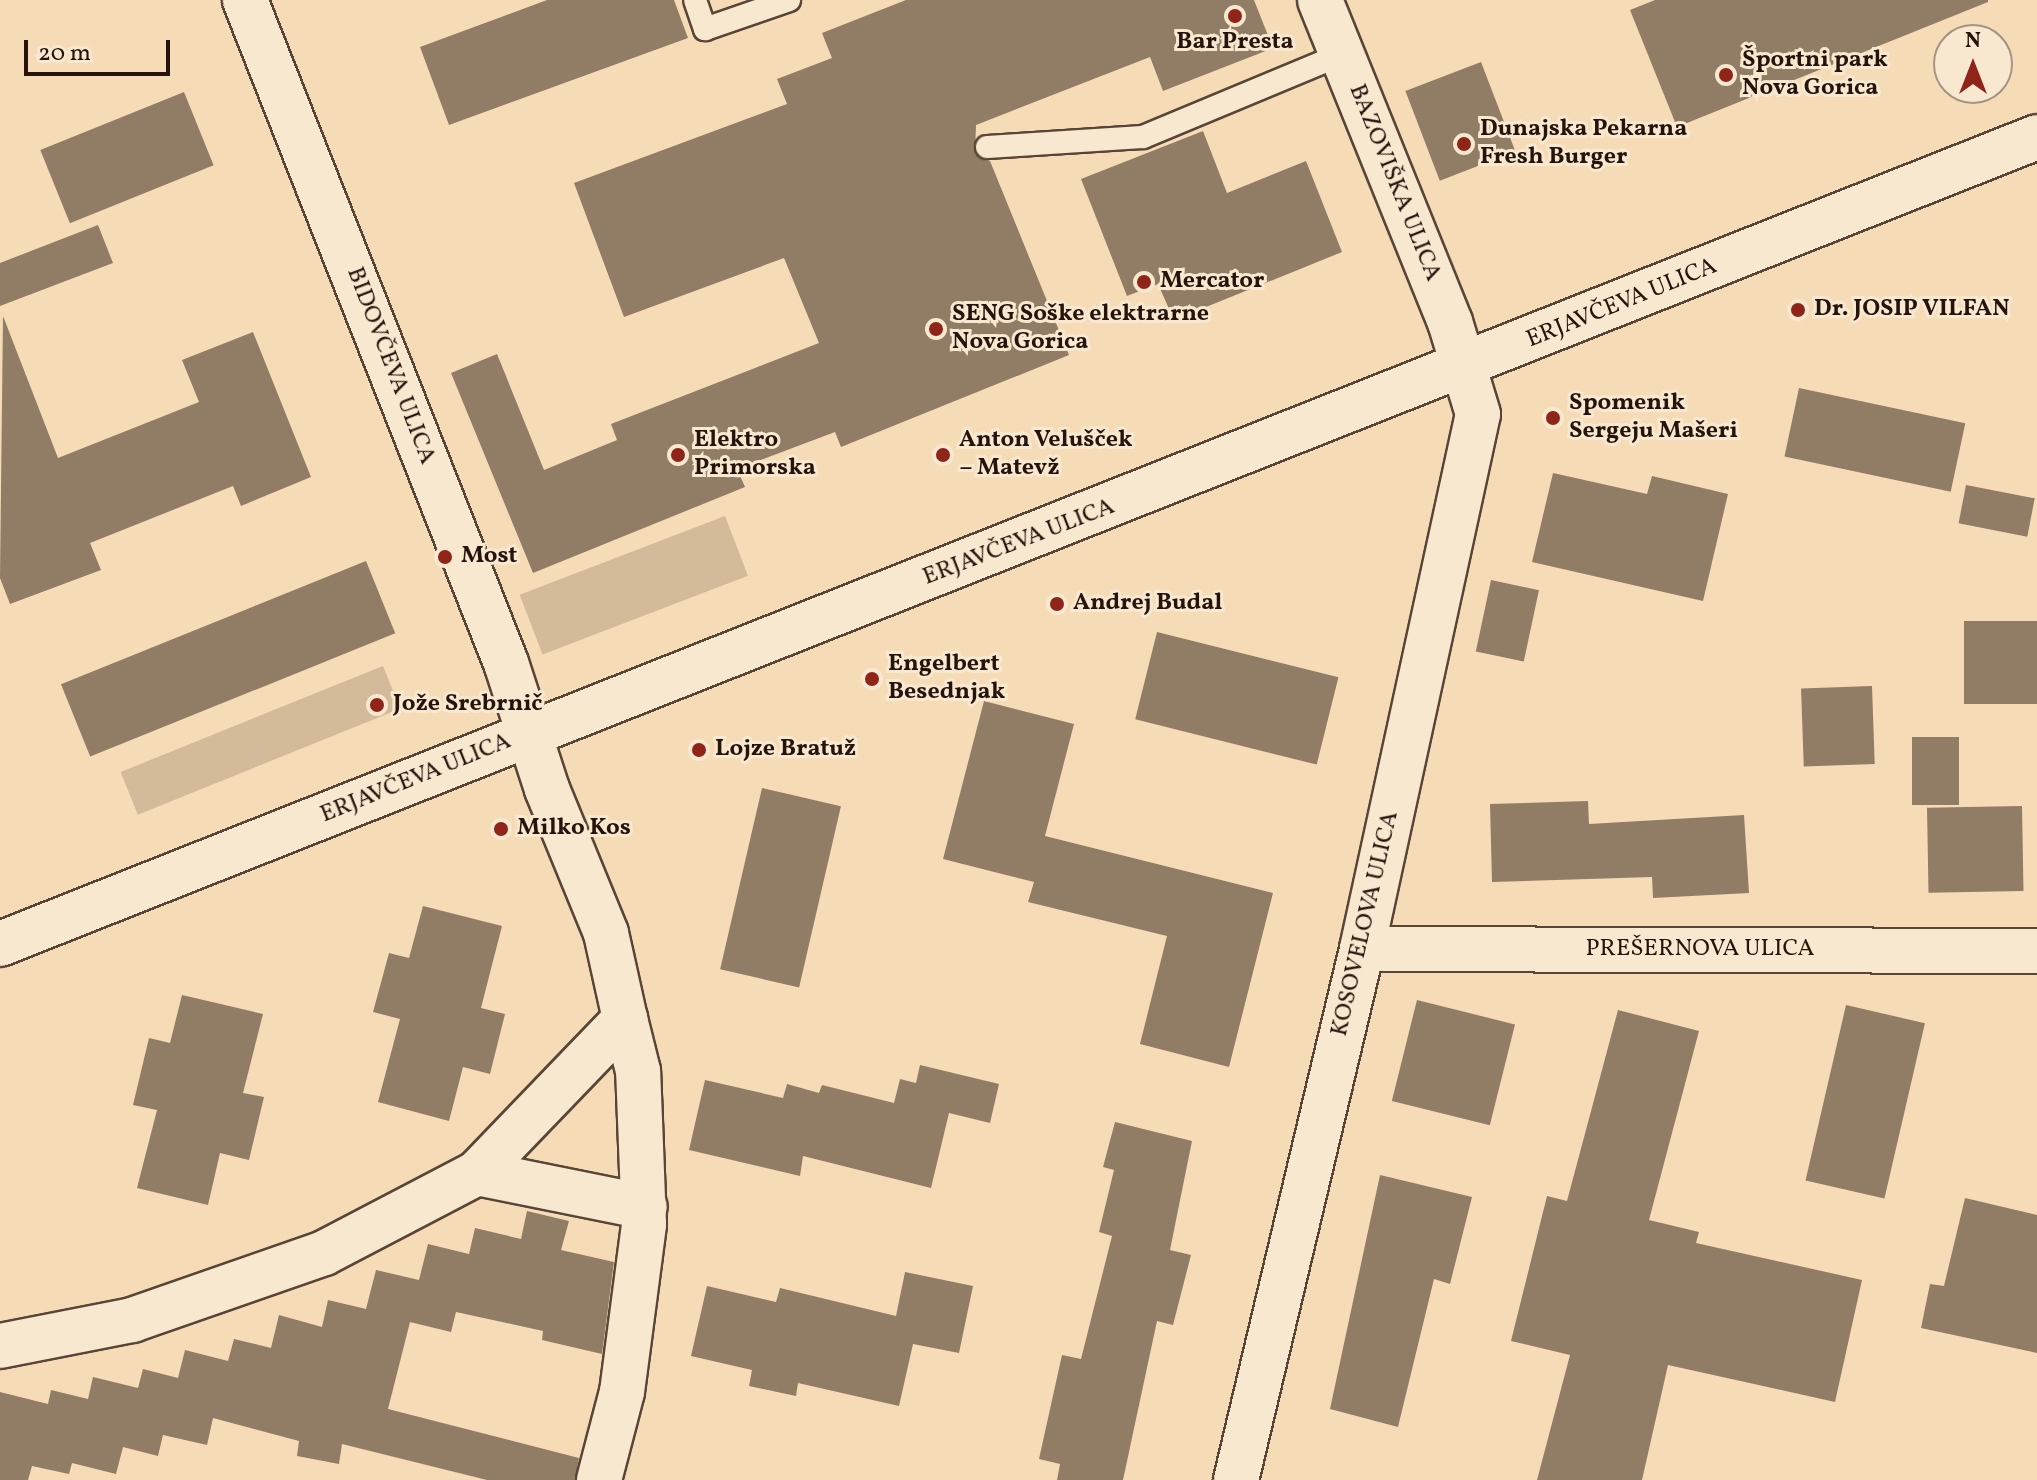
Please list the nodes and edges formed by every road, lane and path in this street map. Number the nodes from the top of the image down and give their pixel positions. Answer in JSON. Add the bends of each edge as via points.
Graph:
{"nodes":[{"id":1,"x":245,"y":0,"type":"edge"},
{"id":2,"x":695,"y":0,"type":"edge"},
{"id":3,"x":789,"y":0,"type":"edge"},
{"id":4,"x":1320,"y":0,"type":"edge"},
{"id":5,"x":1342,"y":54,"type":"junction"},
{"id":6,"x":2037,"y":137,"type":"edge"},
{"id":7,"x":987,"y":147,"type":"dead end"},
{"id":8,"x":1464,"y":368,"type":"junction"},
{"id":9,"x":529,"y":734,"type":"junction"},
{"id":10,"x":0,"y":944,"type":"edge"},
{"id":11,"x":1362,"y":949,"type":"junction"},
{"id":12,"x":2037,"y":951,"type":"edge"},
{"id":13,"x":625,"y":1019,"type":"junction"},
{"id":14,"x":477,"y":1173,"type":"junction"},
{"id":15,"x":645,"y":1207,"type":"junction"},
{"id":16,"x":0,"y":1346,"type":"edge"},
{"id":17,"x":599,"y":1480,"type":"edge"},
{"id":18,"x":1236,"y":1480,"type":"edge"}],
"edges":[{"from":1,"to":9,"type":"street","name":"BIDOVČEVA ULICA","via":[[506,663]]},
{"from":2,"to":3,"type":"lane","via":[[705,29]]},
{"from":4,"to":5,"type":"street","name":"BAZOVIŠKA ULICA"},
{"from":5,"to":7,"type":"lane","via":[[1143,137]]},
{"from":5,"to":8,"type":"street","name":"BAZOVIŠKA ULICA"},
{"from":6,"to":8,"type":"street","name":"ERJAVČEVA ULICA"},
{"from":8,"to":9,"type":"street","name":"ERJAVČEVA ULICA"},
{"from":8,"to":11,"type":"street","name":"KOSOVELOVA ULICA","via":[[1478,414]]},
{"from":9,"to":10,"type":"street","name":"ERJAVČEVA ULICA"},
{"from":9,"to":13,"type":"street","name":"BIDOVČEVA ULICA","via":[[606,933]]},
{"from":11,"to":12,"type":"street","name":"PREŠERNOVA ULICA"},
{"from":11,"to":18,"type":"street","name":"KOSOVELOVA ULICA"},
{"from":13,"to":14,"type":"street"},
{"from":13,"to":15,"type":"street","name":"BIDOVČEVA ULICA","via":[[638,1071]]},
{"from":14,"to":15,"type":"street"},
{"from":14,"to":16,"type":"street","via":[[324,1253],[132,1320]]},
{"from":15,"to":17,"type":"street","name":"BIDOVČEVA ULICA","via":[[622,1392]]}]}
